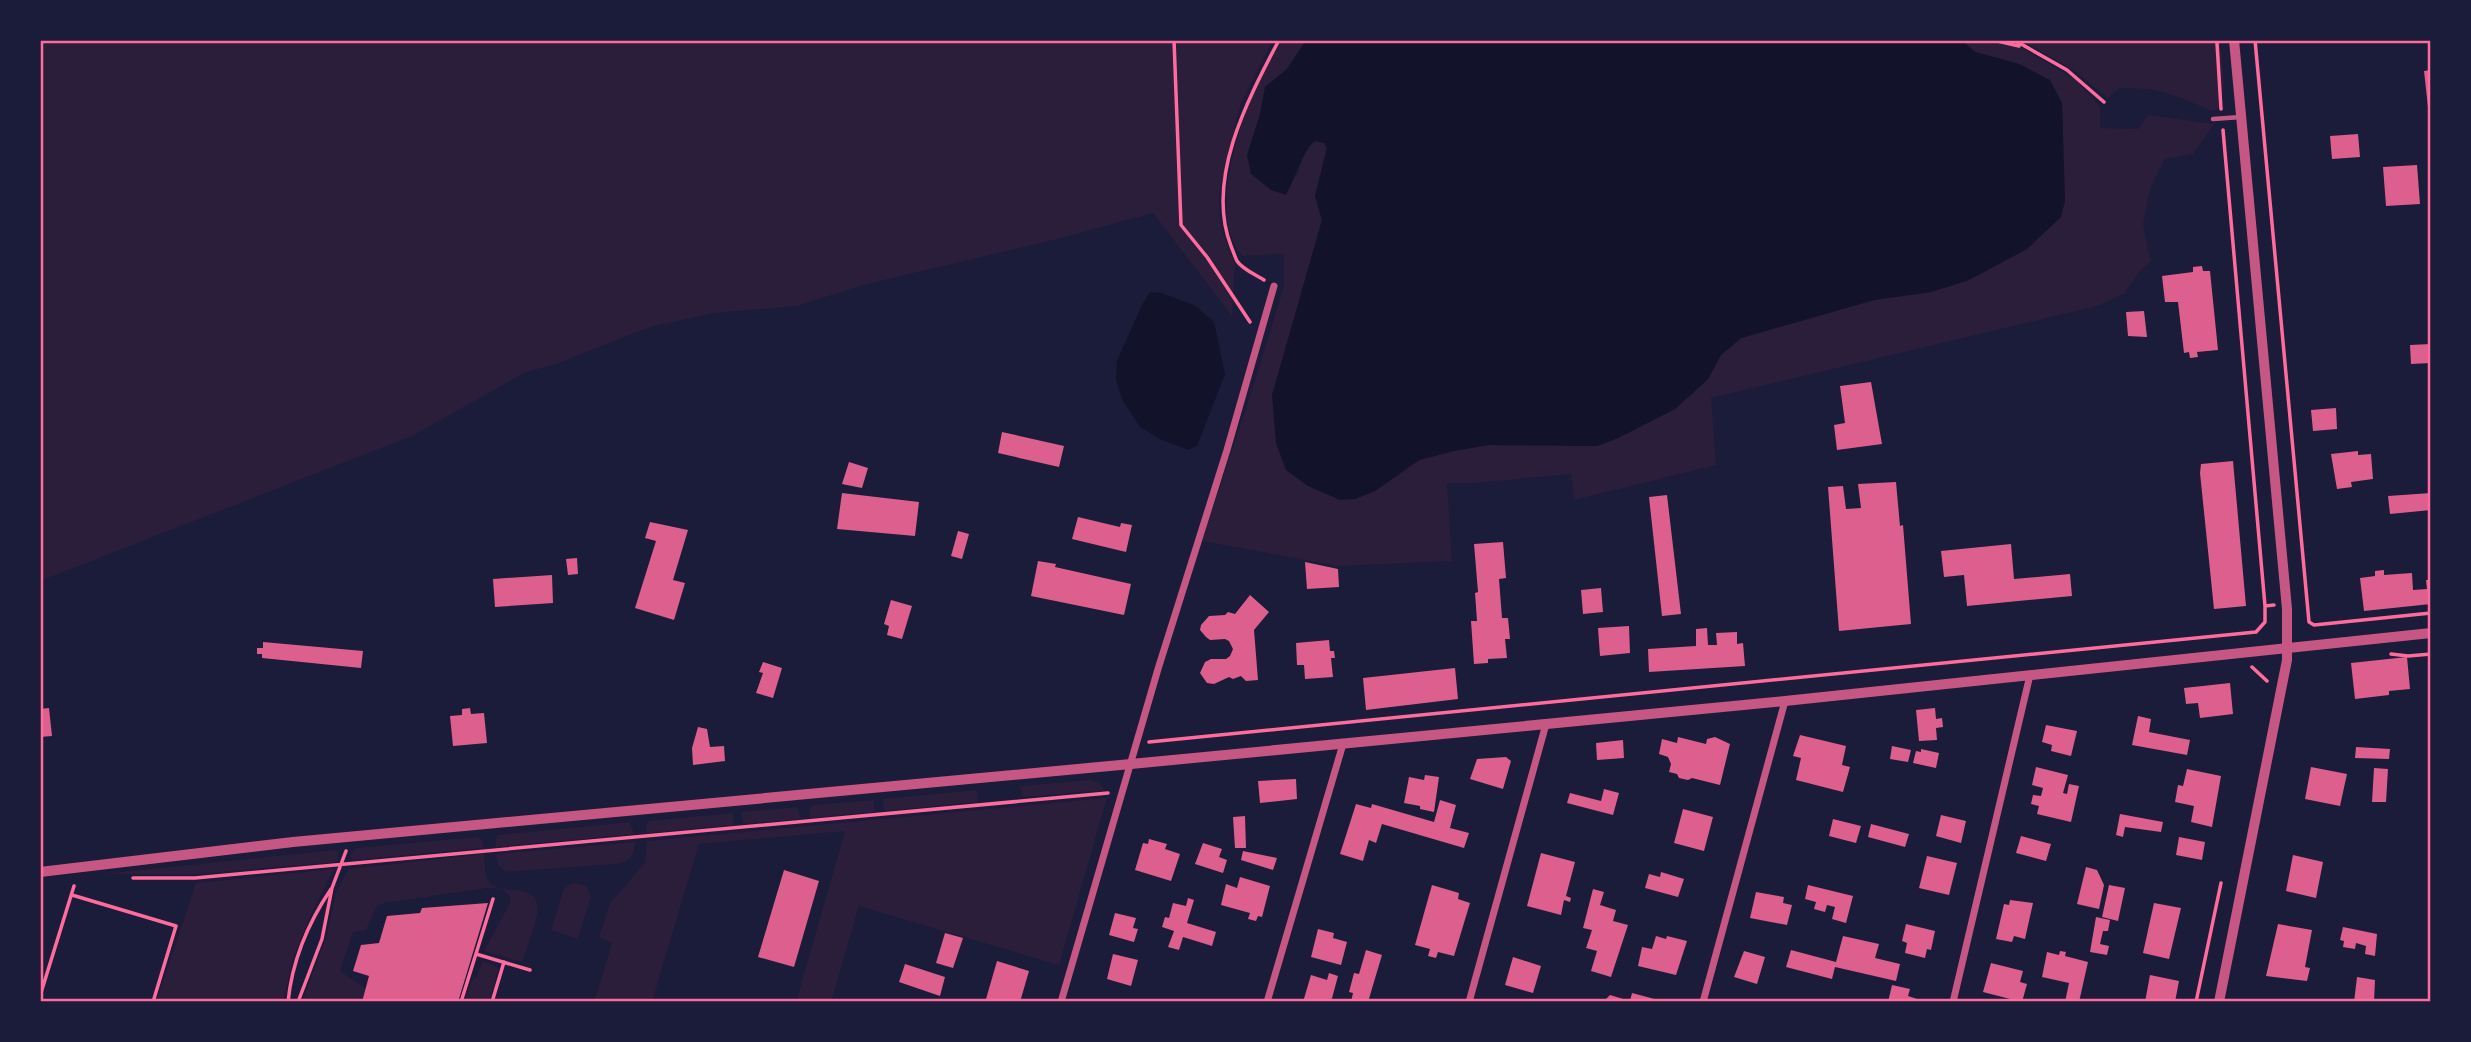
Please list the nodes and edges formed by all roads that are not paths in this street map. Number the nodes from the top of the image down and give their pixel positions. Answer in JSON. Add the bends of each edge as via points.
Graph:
{"nodes":[{"id":1,"x":2234,"y":40,"type":"edge"},
{"id":2,"x":2241,"y":117,"type":"junction"},
{"id":3,"x":2214,"y":119,"type":"dead end"},
{"id":4,"x":1274,"y":286,"type":"road end"},
{"id":5,"x":2431,"y":633,"type":"edge"},
{"id":6,"x":2287,"y":648,"type":"junction"},
{"id":7,"x":2030,"y":675,"type":"junction"},
{"id":8,"x":1785,"y":701,"type":"junction"},
{"id":9,"x":1546,"y":724,"type":"junction"},
{"id":10,"x":1343,"y":744,"type":"junction"},
{"id":11,"x":1131,"y":764,"type":"junction"},
{"id":12,"x":40,"y":872,"type":"edge"},
{"id":13,"x":1062,"y":1002,"type":"edge"},
{"id":14,"x":1267,"y":1002,"type":"edge"},
{"id":15,"x":1469,"y":1002,"type":"edge"},
{"id":16,"x":1703,"y":1002,"type":"edge"},
{"id":17,"x":1953,"y":1002,"type":"edge"},
{"id":18,"x":2219,"y":1002,"type":"edge"}],
"edges":[{"from":1,"to":2,"type":"street"},
{"from":2,"to":3,"type":"lane"},
{"from":2,"to":6,"type":"street","via":[[2287,604]]},
{"from":4,"to":11,"type":"street"},
{"from":5,"to":6,"type":"street"},
{"from":6,"to":7,"type":"street"},
{"from":6,"to":18,"type":"street"},
{"from":7,"to":8,"type":"street"},
{"from":7,"to":17,"type":"street"},
{"from":8,"to":9,"type":"street"},
{"from":8,"to":16,"type":"street"},
{"from":9,"to":10,"type":"street"},
{"from":9,"to":15,"type":"street"},
{"from":10,"to":11,"type":"street"},
{"from":10,"to":14,"type":"street"},
{"from":11,"to":12,"type":"street","via":[[351,836]]},
{"from":11,"to":13,"type":"street"}]}
